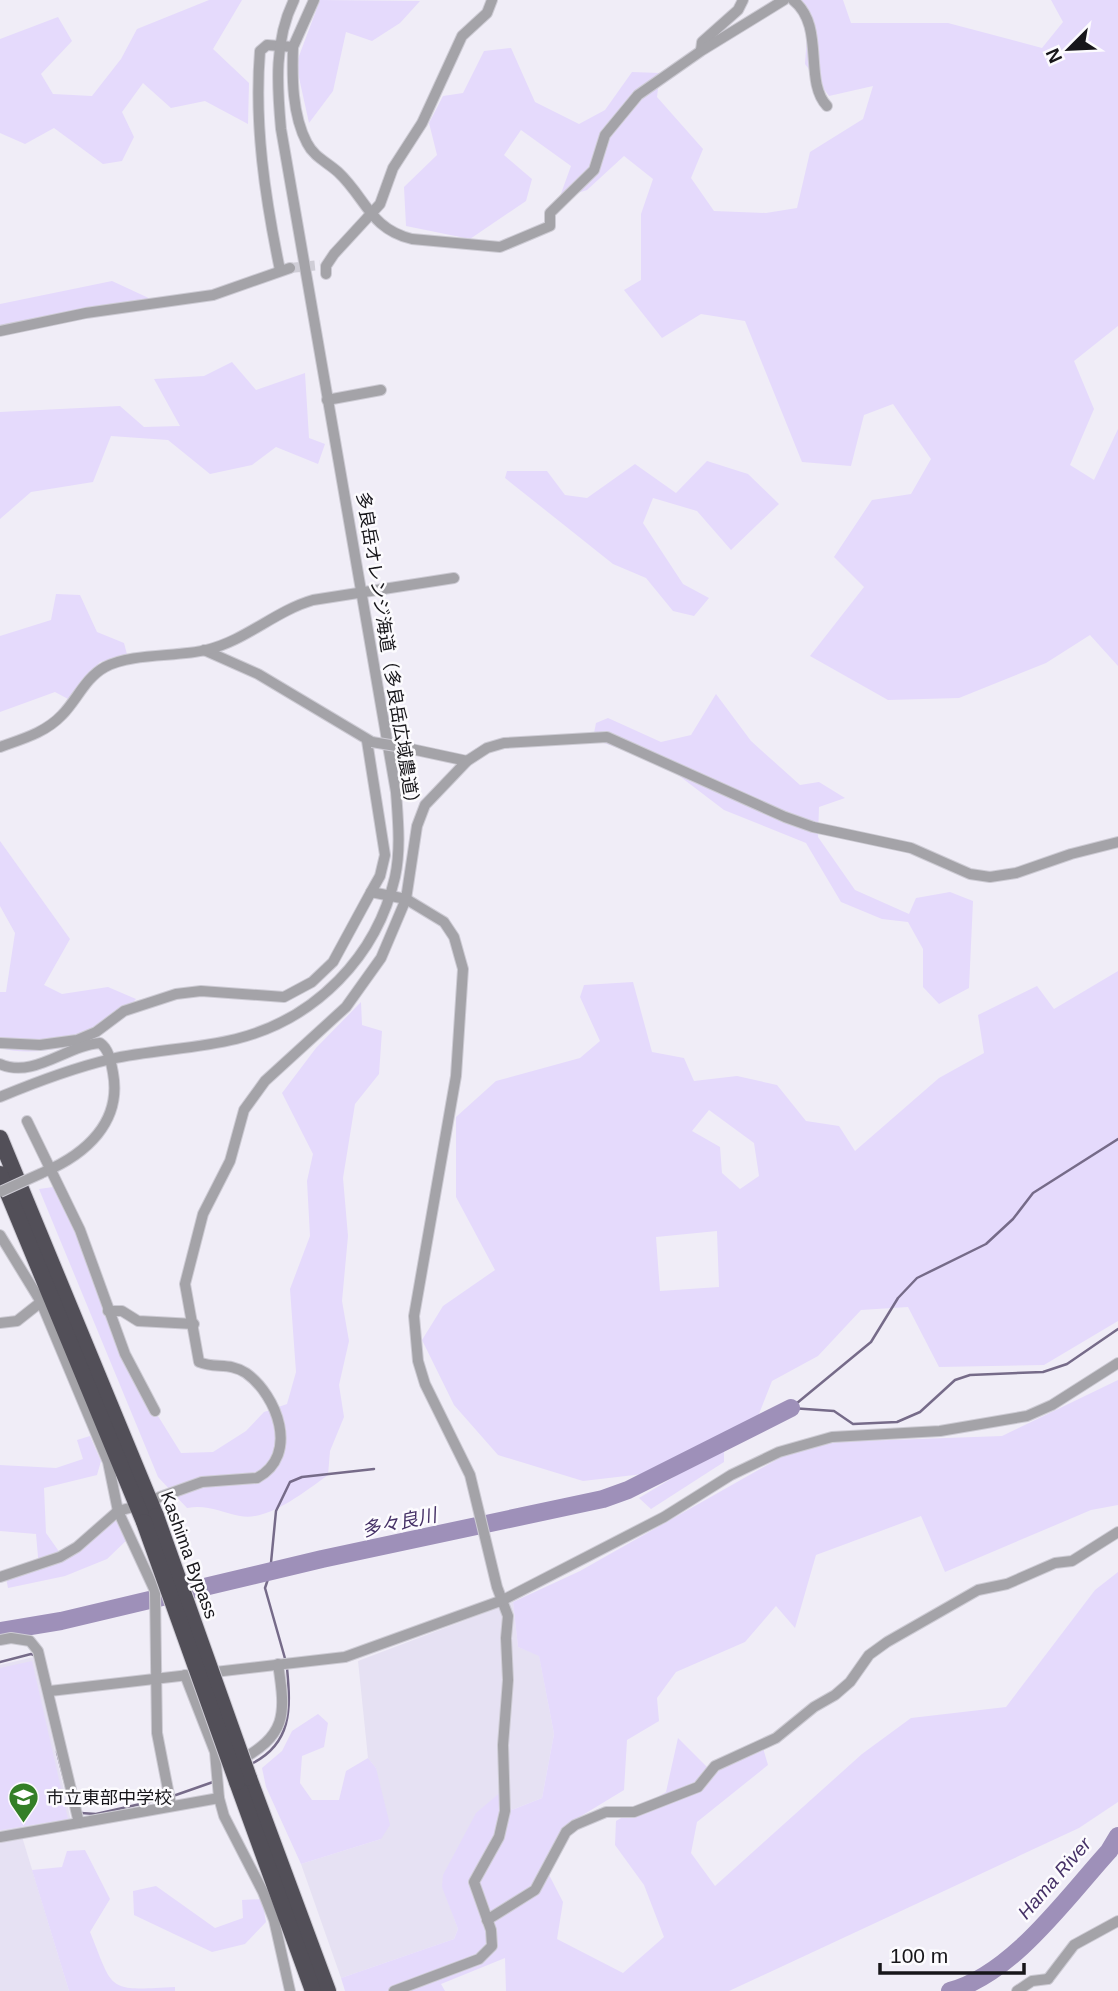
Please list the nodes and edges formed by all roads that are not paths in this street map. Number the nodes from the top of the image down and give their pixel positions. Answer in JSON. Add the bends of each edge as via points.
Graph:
{"nodes":[{"id":1,"x":294,"y":0,"type":"edge"},
{"id":2,"x":314,"y":0,"type":"edge"},
{"id":3,"x":492,"y":0,"type":"edge"},
{"id":4,"x":743,"y":0,"type":"edge"},
{"id":5,"x":784,"y":0,"type":"edge"},
{"id":6,"x":793,"y":0,"type":"edge"},
{"id":7,"x":280,"y":45,"type":"junction"},
{"id":8,"x":293,"y":47,"type":"junction"},
{"id":9,"x":701,"y":51,"type":"junction"},
{"id":10,"x":827,"y":106,"type":"dead end"},
{"id":11,"x":370,"y":217,"type":"junction"},
{"id":12,"x":324,"y":268,"type":"tunnel mouth"},
{"id":13,"x":0,"y":331,"type":"edge"},
{"id":14,"x":381,"y":390,"type":"dead end"},
{"id":15,"x":327,"y":400,"type":"junction"},
{"id":16,"x":453,"y":578,"type":"dead end"},
{"id":17,"x":361,"y":593,"type":"junction"},
{"id":18,"x":204,"y":650,"type":"junction"},
{"id":19,"x":369,"y":742,"type":"junction"},
{"id":20,"x":0,"y":747,"type":"edge"},
{"id":21,"x":467,"y":761,"type":"junction"},
{"id":22,"x":1118,"y":842,"type":"edge"},
{"id":23,"x":371,"y":892,"type":"junction"},
{"id":24,"x":390,"y":896,"type":"junction"},
{"id":25,"x":406,"y":899,"type":"junction"},
{"id":26,"x":0,"y":1043,"type":"edge"},
{"id":27,"x":110,"y":1059,"type":"junction"},
{"id":28,"x":0,"y":1064,"type":"edge"},
{"id":29,"x":0,"y":1097,"type":"edge"},
{"id":30,"x":27,"y":1121,"type":"dead end"},
{"id":31,"x":0,"y":1138,"type":"edge"},
{"id":32,"x":45,"y":1172,"type":"junction"},
{"id":33,"x":0,"y":1174,"type":"edge"},
{"id":34,"x":0,"y":1192,"type":"edge"},
{"id":35,"x":0,"y":1235,"type":"edge"},
{"id":36,"x":41,"y":1302,"type":"junction"},
{"id":37,"x":108,"y":1311,"type":"junction"},
{"id":38,"x":0,"y":1323,"type":"edge"},
{"id":39,"x":194,"y":1324,"type":"junction"},
{"id":40,"x":1118,"y":1363,"type":"edge"},
{"id":41,"x":155,"y":1411,"type":"dead end"},
{"id":42,"x":143,"y":1503,"type":"junction"},
{"id":43,"x":118,"y":1511,"type":"junction"},
{"id":44,"x":1118,"y":1532,"type":"edge"},
{"id":45,"x":0,"y":1577,"type":"edge"},
{"id":46,"x":503,"y":1601,"type":"junction"},
{"id":47,"x":0,"y":1640,"type":"edge"},
{"id":48,"x":278,"y":1664,"type":"junction"},
{"id":49,"x":185,"y":1675,"type":"junction"},
{"id":50,"x":156,"y":1679,"type":"junction"},
{"id":51,"x":50,"y":1691,"type":"junction"},
{"id":52,"x":219,"y":1771,"type":"junction"},
{"id":53,"x":243,"y":1780,"type":"junction"},
{"id":54,"x":219,"y":1798,"type":"junction"},
{"id":55,"x":171,"y":1805,"type":"junction"},
{"id":56,"x":77,"y":1816,"type":"junction"},
{"id":57,"x":0,"y":1837,"type":"edge"},
{"id":58,"x":487,"y":1920,"type":"junction"},
{"id":59,"x":1118,"y":1921,"type":"edge"},
{"id":60,"x":1043,"y":1979,"type":"junction"},
{"id":61,"x":289,"y":1991,"type":"edge"},
{"id":62,"x":313,"y":1991,"type":"edge"},
{"id":63,"x":328,"y":1991,"type":"edge"},
{"id":64,"x":394,"y":1991,"type":"edge"},
{"id":65,"x":1017,"y":1991,"type":"edge"},
{"id":66,"x":1034,"y":1991,"type":"edge"},
{"id":67,"x":1052,"y":1991,"type":"edge"}],
"edges":[{"from":1,"to":7,"type":"street","name":"多良岳オレンジ海道（多良岳広域農道）"},
{"from":2,"to":8,"type":"street"},
{"from":3,"to":11,"type":"street","via":[[488,13],[462,36],[422,123],[393,168],[380,204]]},
{"from":4,"to":9,"type":"street","via":[[702,42]]},
{"from":5,"to":9,"type":"street"},
{"from":6,"to":10,"type":"street","via":[[810,31],[817,83]]},
{"from":7,"to":8,"type":"street"},
{"from":7,"to":13,"type":"street","via":[[267,45],[260,51],[257,93],[262,155],[285,269],[213,295]]},
{"from":7,"to":15,"type":"street","name":"多良岳オレンジ海道（多良岳広域農道）","via":[[277,89],[281,129]]},
{"from":8,"to":11,"type":"street","via":[[292,78],[307,144],[339,173]]},
{"from":9,"to":11,"type":"street","via":[[638,95],[617,118],[605,135],[594,170],[555,206],[550,226],[543,231],[500,247],[397,236]]},
{"from":11,"to":12,"type":"street"},
{"from":14,"to":15,"type":"street"},
{"from":15,"to":17,"type":"street","name":"多良岳オレンジ海道（多良岳広域農道）"},
{"from":16,"to":17,"type":"street"},
{"from":17,"to":18,"type":"street","via":[[296,605],[256,631]]},
{"from":17,"to":24,"type":"street","name":"多良岳オレンジ海道（多良岳広域農道）","via":[[396,792],[399,847]]},
{"from":18,"to":19,"type":"street","via":[[258,674]]},
{"from":18,"to":20,"type":"street","via":[[108,666],[87,682],[50,726]]},
{"from":19,"to":21,"type":"street","bridge":true},
{"from":19,"to":23,"type":"street","via":[[385,855]]},
{"from":21,"to":22,"type":"street","via":[[504,743],[607,737],[785,817],[930,854],[970,874],[990,877]]},
{"from":21,"to":25,"type":"street","via":[[425,804],[417,826]]},
{"from":23,"to":24,"type":"street"},
{"from":23,"to":26,"type":"street","via":[[333,962],[313,982],[284,996],[176,994],[124,1011],[77,1040],[40,1045]]},
{"from":24,"to":25,"type":"street"},
{"from":24,"to":27,"type":"street","name":"多良岳オレンジ海道（多良岳広域農道）","via":[[362,955],[331,990],[284,1021],[237,1038]]},
{"from":25,"to":39,"type":"street","via":[[381,958],[346,1007],[265,1082],[244,1110],[230,1161],[203,1214],[185,1284]]},
{"from":25,"to":46,"type":"street","via":[[444,922],[454,937],[463,969],[456,1076],[416,1290],[414,1338],[425,1384],[457,1444],[483,1519]]},
{"from":27,"to":28,"type":"street","via":[[100,1043],[36,1065]]},
{"from":27,"to":29,"type":"street","name":"多良岳オレンジ海道（多良岳広域農道）"},
{"from":27,"to":32,"type":"street","via":[[115,1093],[107,1121],[90,1145]]},
{"from":30,"to":32,"type":"street"},
{"from":31,"to":42,"type":"highway","name":"Kashima Bypass"},
{"from":32,"to":34,"type":"street","bridge":true},
{"from":32,"to":37,"type":"street","via":[[80,1230]]},
{"from":33,"to":42,"type":"highway","name":"Kashima Bypass"},
{"from":35,"to":36,"type":"street"},
{"from":36,"to":38,"type":"street","via":[[17,1321]]},
{"from":36,"to":43,"type":"street","via":[[108,1462]]},
{"from":37,"to":39,"type":"street","via":[[122,1311],[138,1321]]},
{"from":37,"to":41,"type":"street"},
{"from":39,"to":42,"type":"street","via":[[200,1362],[229,1364],[247,1374],[274,1407],[282,1429],[279,1449],[265,1474],[257,1478],[202,1482]]},
{"from":40,"to":46,"type":"street","via":[[1027,1416],[940,1431],[832,1437],[779,1452]]},
{"from":42,"to":43,"type":"street"},
{"from":42,"to":53,"type":"highway","name":"Kashima Bypass","bridge":true},
{"from":43,"to":45,"type":"street","via":[[60,1557]]},
{"from":43,"to":50,"type":"street","via":[[155,1591]]},
{"from":44,"to":58,"type":"street","via":[[1072,1561],[978,1590],[887,1643],[869,1655],[835,1695],[776,1738],[715,1766],[698,1787],[634,1812],[606,1812],[575,1825],[566,1832],[535,1889]]},
{"from":46,"to":48,"type":"street","via":[[345,1657]]},
{"from":46,"to":58,"type":"street","via":[[508,1616],[505,1811],[499,1837],[474,1882]]},
{"from":47,"to":51,"type":"street","via":[[30,1641],[38,1651]]},
{"from":48,"to":49,"type":"street"},
{"from":48,"to":52,"type":"street","via":[[284,1704],[278,1729],[259,1750]]},
{"from":49,"to":50,"type":"street"},
{"from":49,"to":52,"type":"street"},
{"from":50,"to":51,"type":"street"},
{"from":50,"to":55,"type":"street","via":[[157,1734]]},
{"from":51,"to":56,"type":"street"},
{"from":52,"to":54,"type":"street"},
{"from":53,"to":62,"type":"highway","name":"Kashima Bypass"},
{"from":53,"to":63,"type":"highway","name":"Kashima Bypass"},
{"from":54,"to":55,"type":"street"},
{"from":54,"to":61,"type":"street","via":[[274,1920]]},
{"from":55,"to":56,"type":"street"},
{"from":56,"to":57,"type":"street"},
{"from":58,"to":64,"type":"street","via":[[492,1946],[485,1955]]},
{"from":59,"to":60,"type":"street","via":[[1074,1945]]},
{"from":60,"to":65,"type":"street"},
{"from":60,"to":66,"type":"street"},
{"from":60,"to":67,"type":"street"}]}
